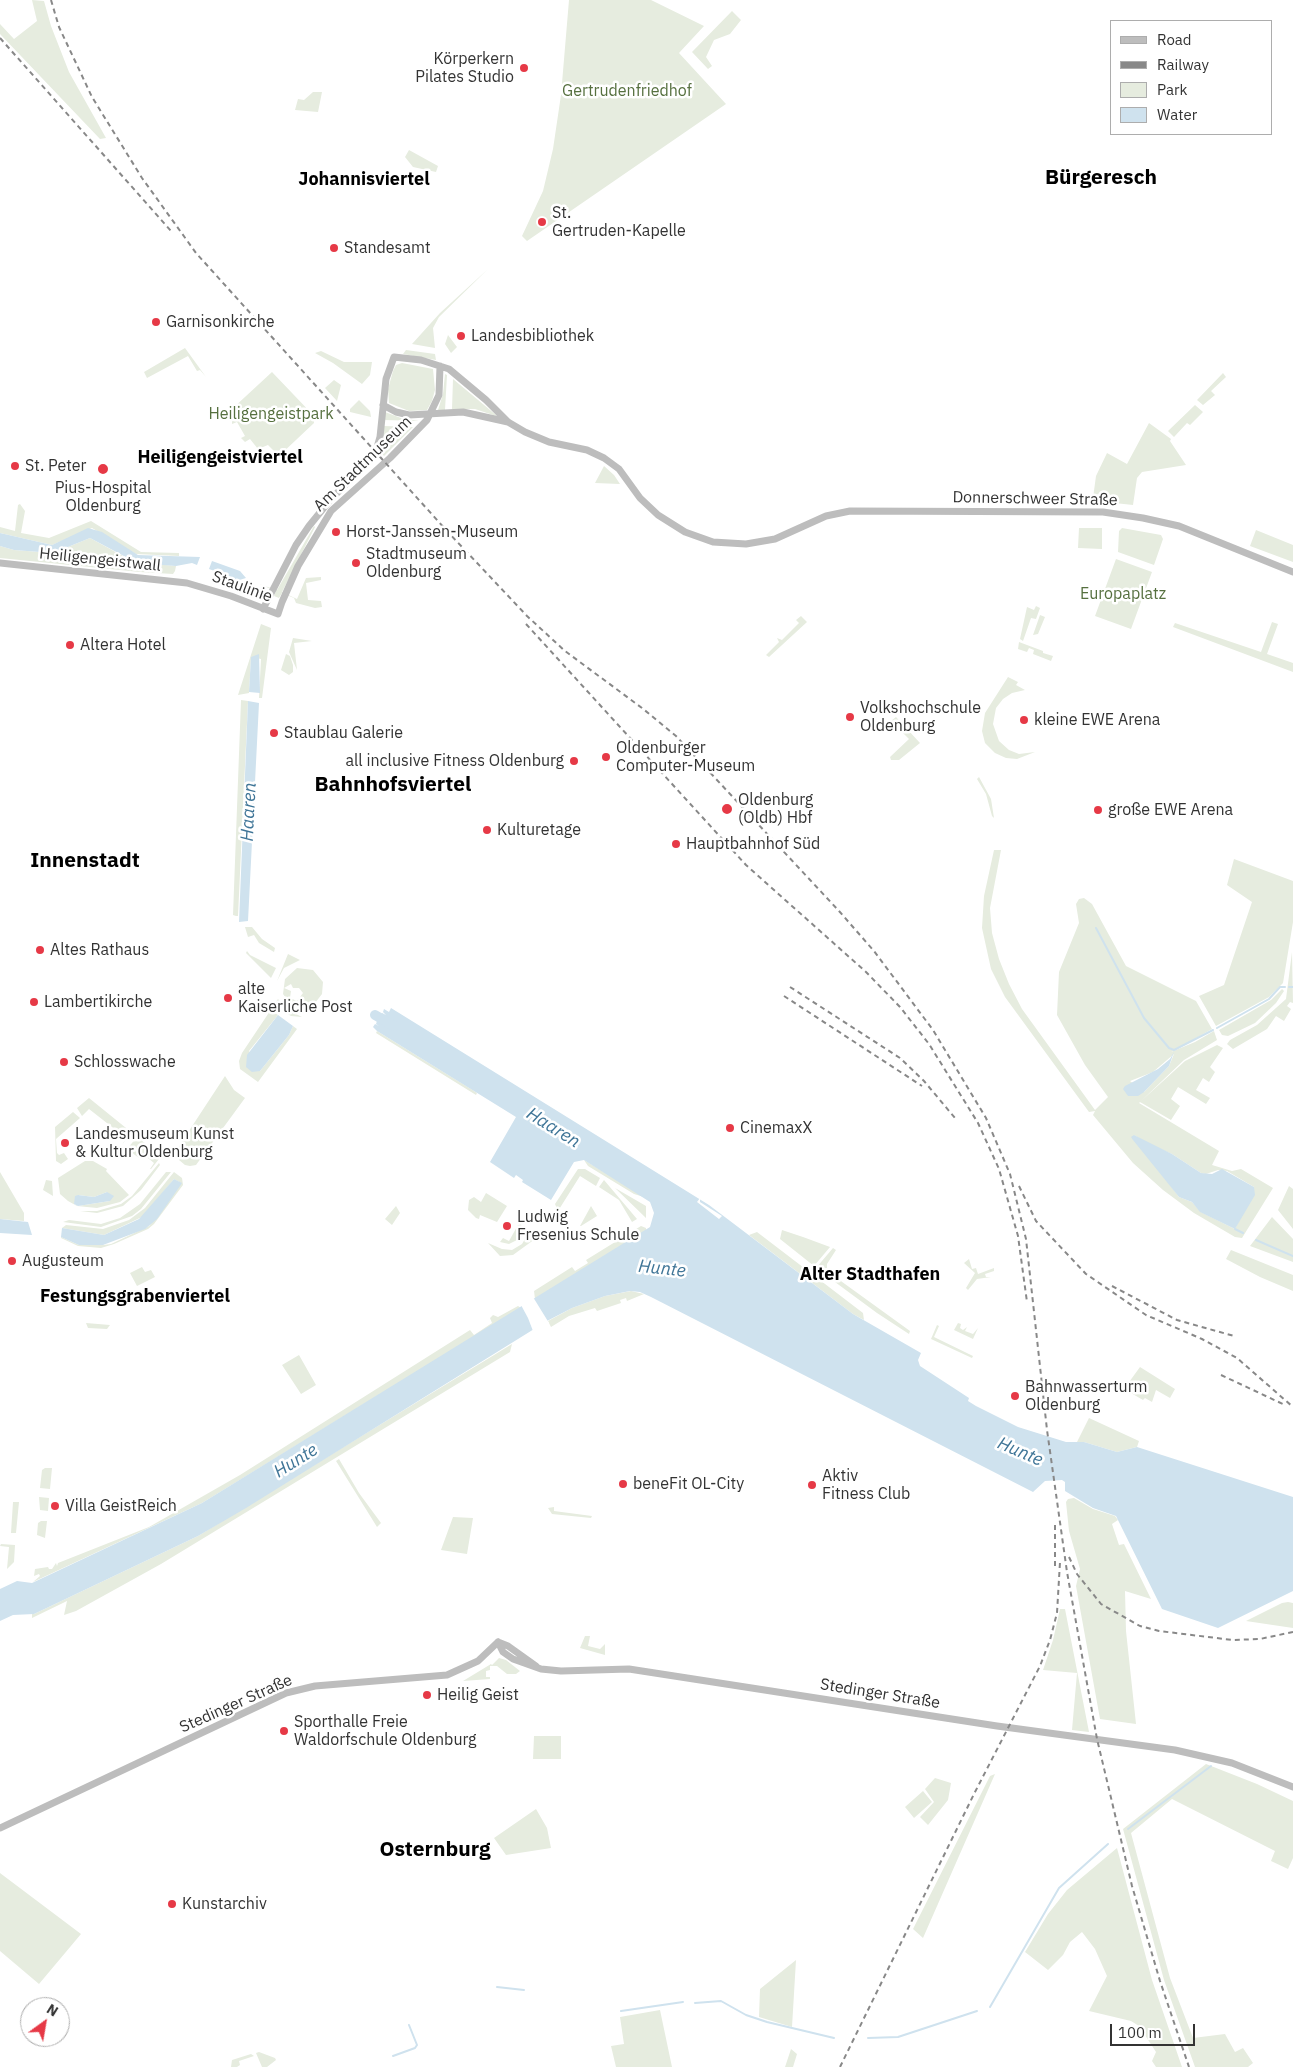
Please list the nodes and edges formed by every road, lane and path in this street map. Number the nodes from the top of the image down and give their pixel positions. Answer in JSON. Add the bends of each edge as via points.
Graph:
{"nodes":[{"id":1,"x":440,"y":366,"type":"junction"},
{"id":2,"x":383,"y":405,"type":"junction"},
{"id":3,"x":430,"y":416,"type":"junction"},
{"id":4,"x":508,"y":422,"type":"junction"},
{"id":5,"x":0,"y":563,"type":"edge"},
{"id":6,"x":1293,"y":572,"type":"edge"},
{"id":7,"x":197,"y":585,"type":"joint"},
{"id":8,"x":263,"y":609,"type":"junction"},
{"id":9,"x":278,"y":614,"type":"joint"},
{"id":10,"x":1293,"y":1787,"type":"edge"},
{"id":11,"x":0,"y":1828,"type":"edge"}],
"edges":[{"from":1,"to":2,"type":"main road","via":[[394,357],[386,379]]},
{"from":1,"to":3,"type":"main road","via":[[439,396]]},
{"from":1,"to":4,"type":"main road","via":[[454,373]]},
{"from":2,"to":3,"type":"main road","via":[[403,414]]},
{"from":2,"to":8,"type":"main road","name":"Am Stadtmuseum","via":[[376,451],[309,526]]},
{"from":3,"to":4,"type":"main road","via":[[471,413]]},
{"from":3,"to":9,"type":"main road","name":"Am Stadtmuseum","via":[[412,438],[324,520],[293,575]]},
{"from":4,"to":6,"type":"main road","name":"Donnerschweer Straße","via":[[536,437],[598,454],[619,469],[640,498],[663,518],[685,532],[713,542],[738,544],[775,539],[826,516],[858,511],[1112,513],[1179,526]]},
{"from":5,"to":7,"type":"main road","name":"Heiligengeistwall"},
{"from":7,"to":8,"type":"main road","name":"Staulinie"},
{"from":8,"to":9,"type":"main road","name":"Staulinie"},
{"from":10,"to":11,"type":"main road","name":"Stedinger Straße","via":[[1214,1758],[1175,1750],[629,1669],[541,1669],[498,1642],[478,1661],[447,1675],[315,1686],[286,1694]]}]}
